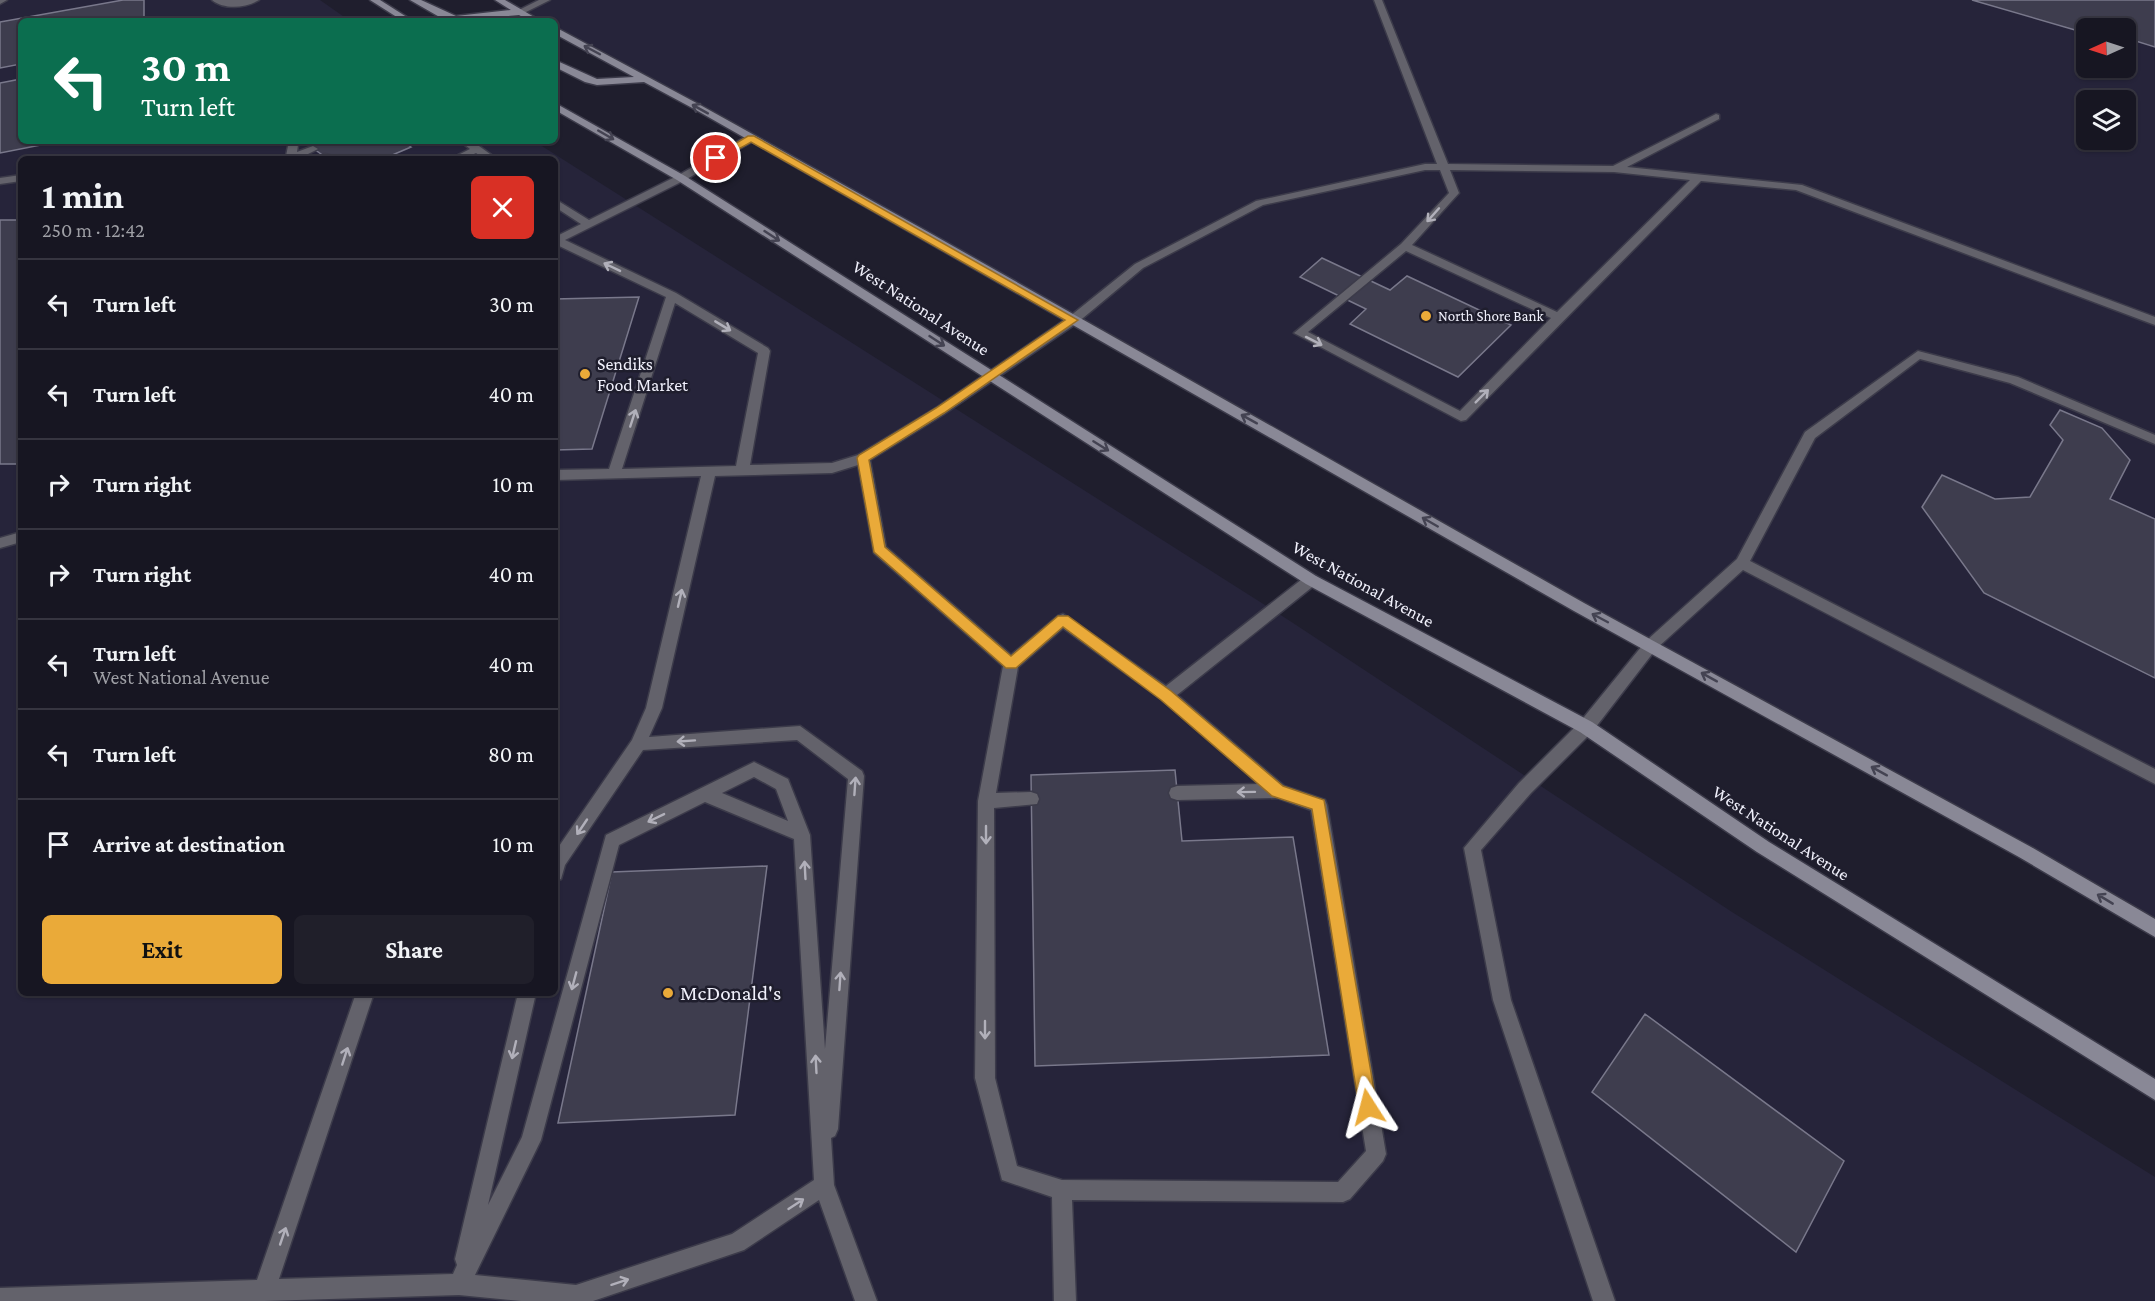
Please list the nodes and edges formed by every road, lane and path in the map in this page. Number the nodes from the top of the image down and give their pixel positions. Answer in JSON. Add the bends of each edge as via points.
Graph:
{"nodes":[{"id":1,"x":216,"y":0,"type":"edge"},
{"id":2,"x":255,"y":0,"type":"edge"},
{"id":3,"x":374,"y":0,"type":"edge"},
{"id":4,"x":414,"y":0,"type":"edge"},
{"id":5,"x":499,"y":0,"type":"edge"},
{"id":6,"x":546,"y":0,"type":"edge"},
{"id":7,"x":1378,"y":0,"type":"edge"},
{"id":8,"x":519,"y":12,"type":"junction"},
{"id":9,"x":404,"y":18,"type":"edge"},
{"id":10,"x":451,"y":18,"type":"edge"},
{"id":11,"x":465,"y":18,"type":"edge"},
{"id":12,"x":502,"y":18,"type":"edge"},
{"id":13,"x":531,"y":18,"type":"edge"},
{"id":14,"x":558,"y":32,"type":"edge"},
{"id":15,"x":558,"y":65,"type":"edge"},
{"id":16,"x":645,"y":79,"type":"junction"},
{"id":17,"x":558,"y":108,"type":"edge"},
{"id":18,"x":1716,"y":117,"type":"dead end"},
{"id":19,"x":751,"y":138,"type":"junction"},
{"id":20,"x":470,"y":144,"type":"edge"},
{"id":21,"x":313,"y":149,"type":"dead end"},
{"id":22,"x":477,"y":149,"type":"junction"},
{"id":23,"x":297,"y":156,"type":"edge"},
{"id":24,"x":462,"y":156,"type":"edge"},
{"id":25,"x":488,"y":156,"type":"edge"},
{"id":26,"x":1443,"y":166,"type":"junction"},
{"id":27,"x":1614,"y":169,"type":"junction"},
{"id":28,"x":1699,"y":177,"type":"junction"},
{"id":29,"x":18,"y":178,"type":"edge"},
{"id":30,"x":681,"y":178,"type":"junction"},
{"id":31,"x":0,"y":181,"type":"edge"},
{"id":32,"x":558,"y":204,"type":"edge"},
{"id":33,"x":588,"y":224,"type":"junction"},
{"id":34,"x":558,"y":240,"type":"edge"},
{"id":35,"x":558,"y":242,"type":"edge"},
{"id":36,"x":1405,"y":246,"type":"junction"},
{"id":37,"x":672,"y":296,"type":"junction"},
{"id":38,"x":1559,"y":317,"type":"junction"},
{"id":39,"x":1073,"y":320,"type":"junction"},
{"id":40,"x":2155,"y":321,"type":"edge"},
{"id":41,"x":992,"y":376,"type":"junction"},
{"id":42,"x":2155,"y":440,"type":"edge"},
{"id":43,"x":863,"y":458,"type":"junction"},
{"id":44,"x":742,"y":471,"type":"junction"},
{"id":45,"x":709,"y":472,"type":"junction"},
{"id":46,"x":614,"y":473,"type":"junction"},
{"id":47,"x":558,"y":475,"type":"edge"},
{"id":48,"x":18,"y":538,"type":"edge"},
{"id":49,"x":0,"y":543,"type":"edge"},
{"id":50,"x":1742,"y":563,"type":"junction"},
{"id":51,"x":1311,"y":580,"type":"junction"},
{"id":52,"x":1651,"y":645,"type":"junction"},
{"id":53,"x":1011,"y":664,"type":"junction"},
{"id":54,"x":1166,"y":696,"type":"junction"},
{"id":55,"x":1586,"y":727,"type":"junction"},
{"id":56,"x":638,"y":744,"type":"junction"},
{"id":57,"x":2155,"y":777,"type":"edge"},
{"id":58,"x":1278,"y":791,"type":"junction"},
{"id":59,"x":1177,"y":793,"type":"dead end"},
{"id":60,"x":705,"y":794,"type":"junction"},
{"id":61,"x":1031,"y":799,"type":"dead end"},
{"id":62,"x":987,"y":801,"type":"junction"},
{"id":63,"x":802,"y":835,"type":"junction"},
{"id":64,"x":558,"y":862,"type":"edge"},
{"id":65,"x":2155,"y":929,"type":"edge"},
{"id":66,"x":365,"y":996,"type":"edge"},
{"id":67,"x":526,"y":996,"type":"edge"},
{"id":68,"x":2155,"y":1090,"type":"edge"},
{"id":69,"x":824,"y":1185,"type":"junction"},
{"id":70,"x":1062,"y":1190,"type":"junction"},
{"id":71,"x":459,"y":1284,"type":"junction"},
{"id":72,"x":264,"y":1291,"type":"junction"},
{"id":73,"x":0,"y":1299,"type":"edge"},
{"id":74,"x":866,"y":1301,"type":"edge"},
{"id":75,"x":1065,"y":1301,"type":"edge"},
{"id":76,"x":1604,"y":1301,"type":"edge"}],
"edges":[{"from":1,"to":2,"type":"street","via":[[222,4]]},
{"from":3,"to":9,"type":"main road"},
{"from":4,"to":10,"type":"main road"},
{"from":5,"to":8,"type":"main road"},
{"from":6,"to":8,"type":"street"},
{"from":7,"to":26,"type":"street"},
{"from":8,"to":11,"type":"main road"},
{"from":8,"to":12,"type":"main road"},
{"from":8,"to":13,"type":"main road"},
{"from":16,"to":14,"type":"main road","one_way":true},
{"from":15,"to":16,"type":"main road","via":[[597,82]]},
{"from":19,"to":16,"type":"main road","one_way":true},
{"from":17,"to":30,"type":"main road","name":"West National Avenue","one_way":true},
{"from":18,"to":27,"type":"street"},
{"from":19,"to":30,"type":"street"},
{"from":19,"to":39,"type":"main road"},
{"from":20,"to":22,"type":"street"},
{"from":21,"to":23,"type":"street"},
{"from":22,"to":24,"type":"street"},
{"from":22,"to":25,"type":"street"},
{"from":26,"to":27,"type":"street"},
{"from":26,"to":36,"type":"street","one_way":true,"via":[[1454,193]]},
{"from":26,"to":39,"type":"street","via":[[1425,166],[1260,203],[1139,266]]},
{"from":27,"to":28,"type":"street"},
{"from":28,"to":38,"type":"street"},
{"from":28,"to":40,"type":"street","via":[[1798,186]]},
{"from":29,"to":31,"type":"street"},
{"from":30,"to":33,"type":"street"},
{"from":30,"to":41,"type":"main road","name":"West National Avenue","one_way":true},
{"from":32,"to":33,"type":"street"},
{"from":33,"to":34,"type":"street"},
{"from":37,"to":35,"type":"street","one_way":true},
{"from":36,"to":38,"type":"street"},
{"from":36,"to":38,"type":"street","one_way":true,"via":[[1300,333],[1461,417]]},
{"from":37,"to":44,"type":"street","one_way":true,"via":[[764,351]]},
{"from":46,"to":37,"type":"street","one_way":true},
{"from":39,"to":41,"type":"street"},
{"from":52,"to":39,"type":"main road","one_way":true},
{"from":41,"to":43,"type":"street"},
{"from":41,"to":51,"type":"main road","name":"West National Avenue","one_way":true},
{"from":42,"to":50,"type":"street","via":[[2014,380],[1918,355],[1810,435]]},
{"from":43,"to":44,"type":"street","via":[[832,468]]},
{"from":43,"to":53,"type":"street","via":[[879,549]]},
{"from":44,"to":45,"type":"street"},
{"from":45,"to":46,"type":"street"},
{"from":56,"to":45,"type":"street","one_way":true,"via":[[654,708]]},
{"from":46,"to":47,"type":"street"},
{"from":48,"to":49,"type":"street"},
{"from":50,"to":52,"type":"street"},
{"from":50,"to":57,"type":"street"},
{"from":51,"to":54,"type":"street"},
{"from":51,"to":55,"type":"main road","name":"West National Avenue"},
{"from":52,"to":55,"type":"street"},
{"from":65,"to":52,"type":"main road","one_way":true,"via":[[2025,852]]},
{"from":53,"to":54,"type":"street","via":[[1063,620]]},
{"from":53,"to":62,"type":"street"},
{"from":54,"to":58,"type":"street"},
{"from":55,"to":68,"type":"main road","name":"West National Avenue","via":[[1762,847]]},
{"from":55,"to":76,"type":"street","via":[[1525,788],[1473,849],[1502,1000]]},
{"from":56,"to":64,"type":"street","one_way":true},
{"from":69,"to":56,"type":"street","one_way":true,"via":[[856,776],[800,733]]},
{"from":58,"to":59,"type":"street","one_way":true},
{"from":58,"to":70,"type":"street","via":[[1319,805],[1376,1154],[1343,1192]]},
{"from":60,"to":63,"type":"street"},
{"from":60,"to":63,"type":"street","via":[[754,769],[782,784]]},
{"from":60,"to":71,"type":"street","one_way":true,"via":[[612,840],[531,1140]]},
{"from":61,"to":62,"type":"street"},
{"from":62,"to":70,"type":"street","one_way":true,"via":[[985,1078],[1009,1173]]},
{"from":69,"to":63,"type":"street","one_way":true},
{"from":72,"to":66,"type":"street","one_way":true},
{"from":67,"to":71,"type":"street","one_way":true},
{"from":71,"to":69,"type":"street","one_way":true,"via":[[576,1296],[737,1243]]},
{"from":69,"to":74,"type":"street"},
{"from":70,"to":75,"type":"street"},
{"from":71,"to":72,"type":"street"},
{"from":72,"to":73,"type":"street"}]}
